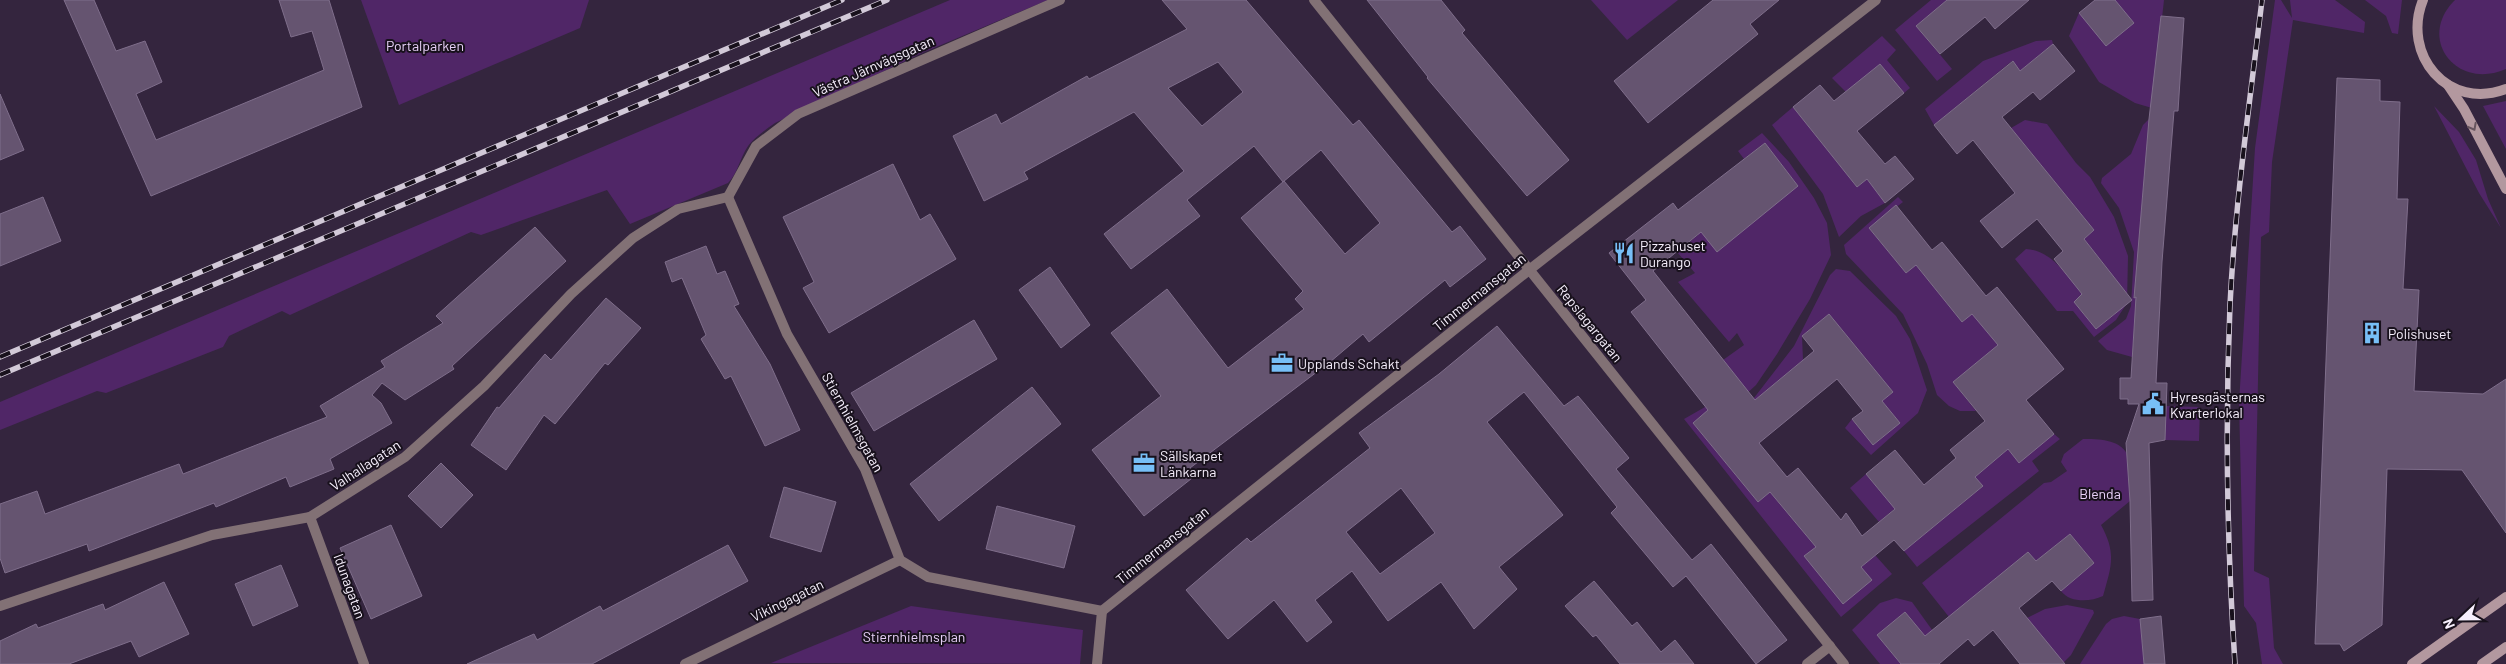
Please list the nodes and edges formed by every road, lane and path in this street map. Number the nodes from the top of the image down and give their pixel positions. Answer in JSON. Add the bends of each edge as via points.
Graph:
{"nodes":[{"id":1,"x":1060,"y":0,"type":"edge"},
{"id":2,"x":1314,"y":0,"type":"edge"},
{"id":3,"x":1876,"y":0,"type":"edge"},
{"id":4,"x":2423,"y":0,"type":"edge"},
{"id":5,"x":2448,"y":85,"type":"junction"},
{"id":6,"x":2506,"y":89,"type":"edge"},
{"id":7,"x":2506,"y":189,"type":"edge"},
{"id":8,"x":728,"y":197,"type":"junction"},
{"id":9,"x":1529,"y":270,"type":"junction"},
{"id":10,"x":310,"y":517,"type":"junction"},
{"id":11,"x":900,"y":560,"type":"junction"},
{"id":12,"x":2506,"y":598,"type":"edge"},
{"id":13,"x":0,"y":606,"type":"edge"},
{"id":14,"x":1102,"y":611,"type":"junction"},
{"id":15,"x":1830,"y":646,"type":"junction"},
{"id":16,"x":2506,"y":647,"type":"edge"},
{"id":17,"x":364,"y":664,"type":"edge"},
{"id":18,"x":686,"y":664,"type":"edge"},
{"id":19,"x":1097,"y":664,"type":"edge"},
{"id":20,"x":1806,"y":664,"type":"edge"},
{"id":21,"x":1844,"y":664,"type":"edge"},
{"id":22,"x":2412,"y":664,"type":"edge"},
{"id":23,"x":2482,"y":664,"type":"edge"}],
"edges":[{"from":1,"to":8,"type":"street","name":"Västra Järnvägsgatan","via":[[798,114],[756,146]]},
{"from":2,"to":9,"type":"street","name":"Repslagargatan"},
{"from":3,"to":9,"type":"street","name":"Timmermansgatan"},
{"from":4,"to":5,"type":"main road","via":[[2417,15],[2416,36],[2424,60]]},
{"from":5,"to":6,"type":"main road","via":[[2470,94],[2492,94]]},
{"from":5,"to":7,"type":"main road","one_way":true},
{"from":8,"to":10,"type":"street","name":"Valhallagatan","via":[[678,210],[633,238],[571,294],[484,386],[405,457]]},
{"from":8,"to":11,"type":"street","name":"Stiernhielmsgatan","via":[[787,334],[865,469]]},
{"from":9,"to":14,"type":"street","name":"Timmermansgatan"},
{"from":9,"to":15,"type":"street","name":"Repslagargatan"},
{"from":10,"to":13,"type":"street","name":"Valhallagatan","via":[[212,535]]},
{"from":10,"to":17,"type":"street","name":"Idunagatan"},
{"from":11,"to":14,"type":"street","via":[[928,577]]},
{"from":11,"to":18,"type":"street","name":"Vikingagatan"},
{"from":12,"to":22,"type":"main road"},
{"from":14,"to":19,"type":"street"},
{"from":15,"to":20,"type":"street"},
{"from":15,"to":21,"type":"street","name":"Repslagargatan"},
{"from":16,"to":23,"type":"main road"}]}
